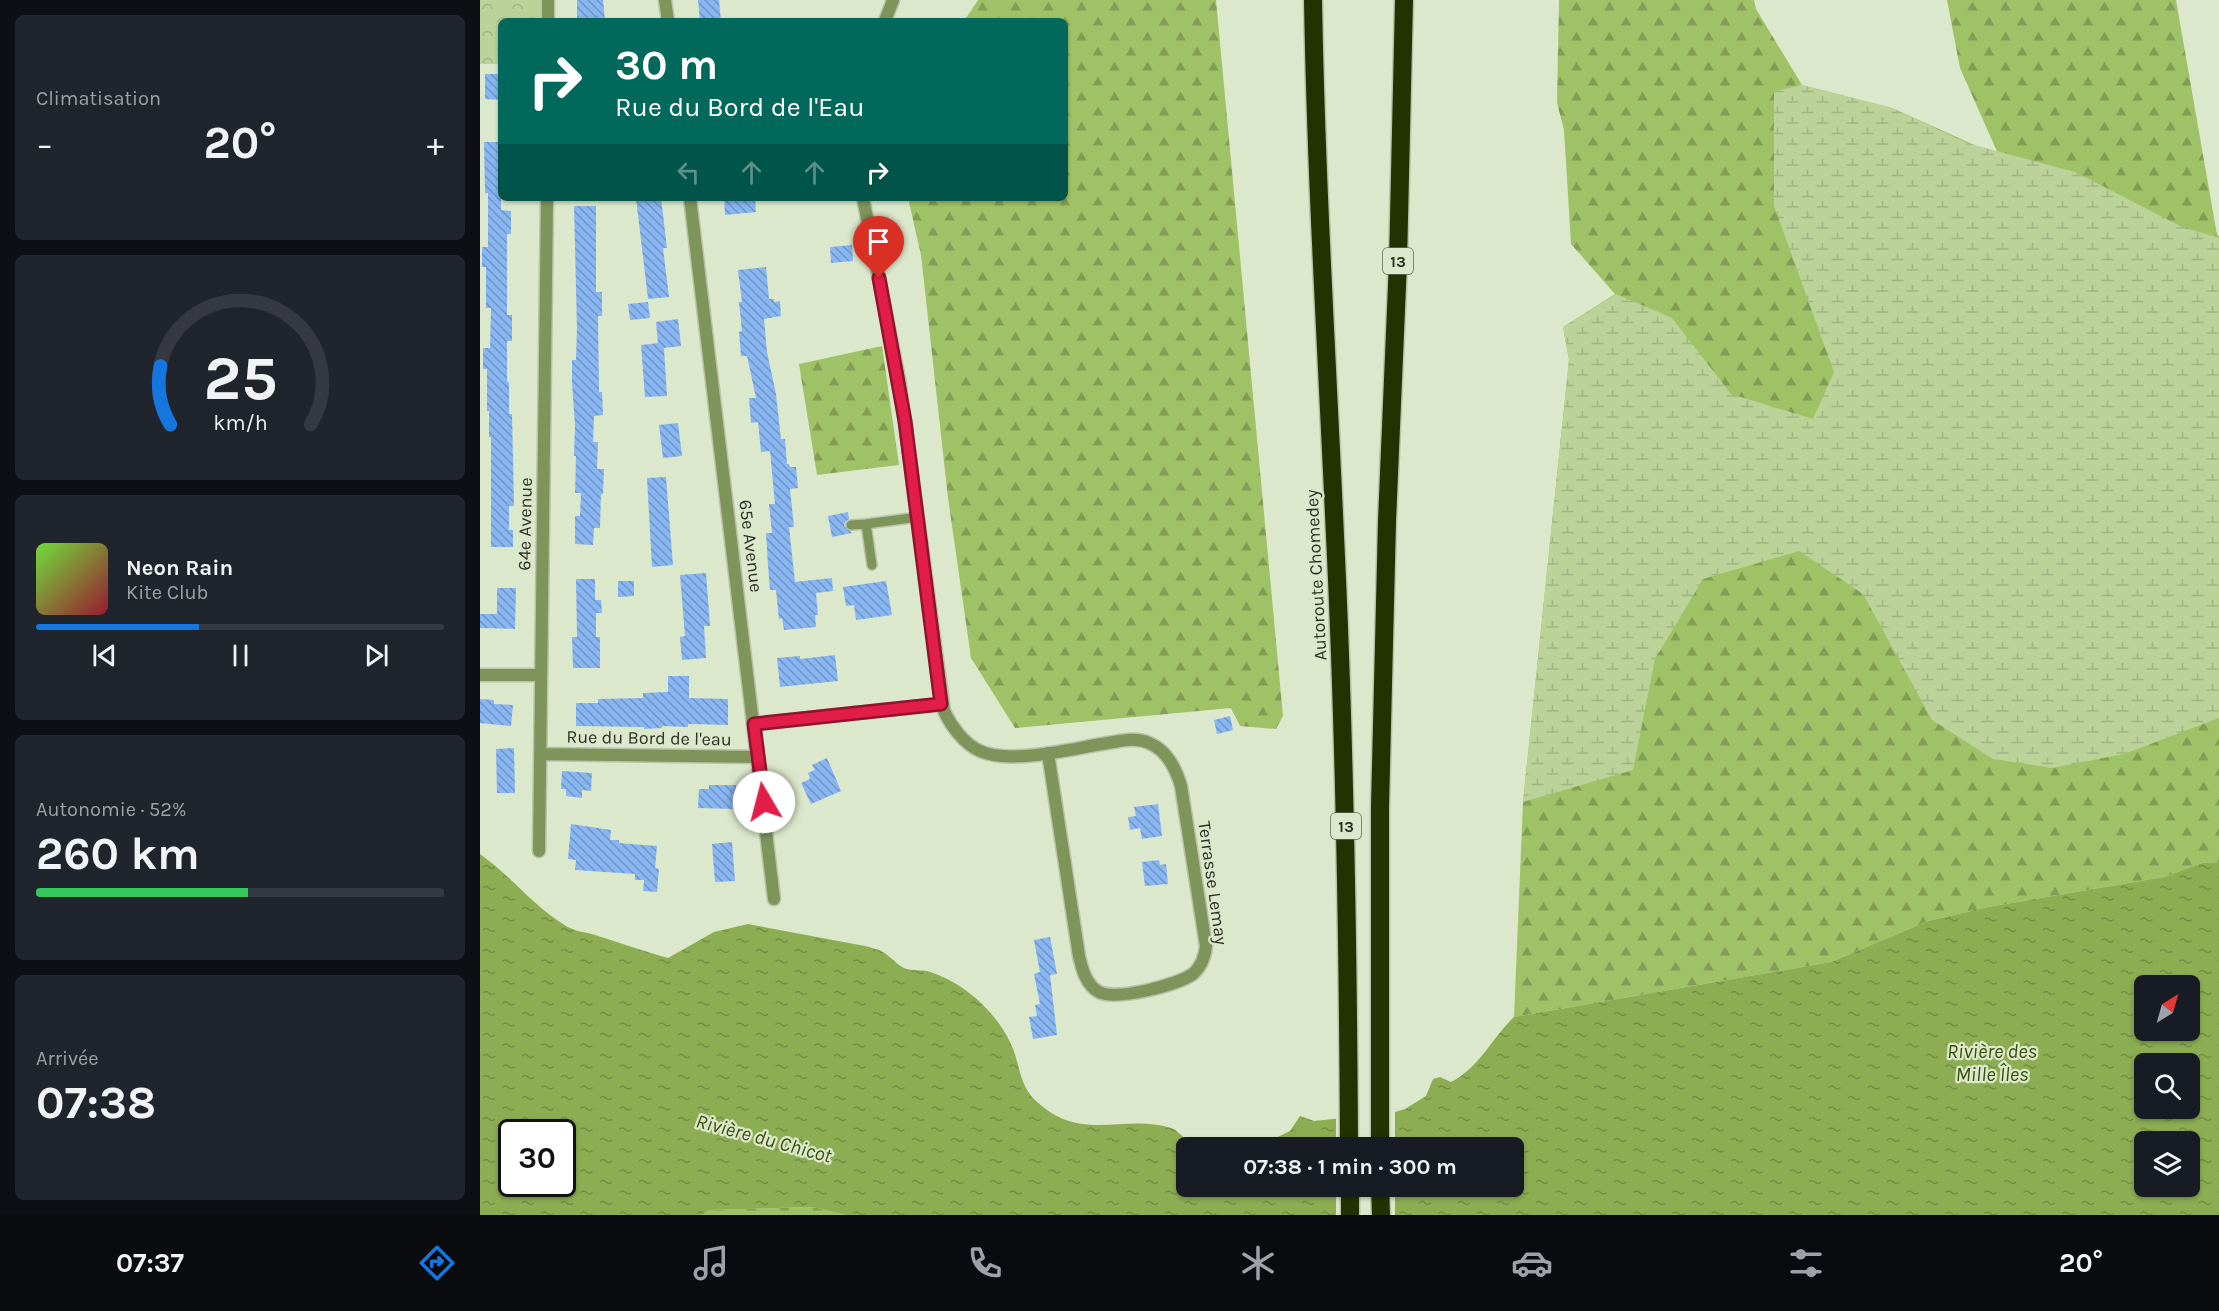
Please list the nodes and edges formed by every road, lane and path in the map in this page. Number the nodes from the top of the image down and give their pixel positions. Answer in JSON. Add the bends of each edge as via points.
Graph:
{"nodes":[{"id":1,"x":548,"y":0,"type":"edge"},
{"id":2,"x":665,"y":0,"type":"edge"},
{"id":3,"x":893,"y":0,"type":"edge"},
{"id":4,"x":1312,"y":0,"type":"edge"},
{"id":5,"x":1404,"y":0,"type":"edge"},
{"id":6,"x":548,"y":18,"type":"edge"},
{"id":7,"x":668,"y":18,"type":"edge"},
{"id":8,"x":886,"y":18,"type":"edge"},
{"id":9,"x":547,"y":201,"type":"edge"},
{"id":10,"x":690,"y":201,"type":"edge"},
{"id":11,"x":864,"y":201,"type":"edge"},
{"id":12,"x":918,"y":517,"type":"junction"},
{"id":13,"x":866,"y":524,"type":"junction"},
{"id":14,"x":851,"y":525,"type":"dead end"},
{"id":15,"x":872,"y":565,"type":"dead end"},
{"id":16,"x":480,"y":675,"type":"edge"},
{"id":17,"x":541,"y":675,"type":"junction"},
{"id":18,"x":941,"y":704,"type":"junction"},
{"id":19,"x":754,"y":724,"type":"junction"},
{"id":20,"x":1048,"y":753,"type":"junction"},
{"id":21,"x":540,"y":754,"type":"junction"},
{"id":22,"x":758,"y":757,"type":"junction"},
{"id":23,"x":539,"y":851,"type":"dead end"},
{"id":24,"x":774,"y":899,"type":"dead end"},
{"id":25,"x":1349,"y":1137,"type":"edge"},
{"id":26,"x":1380,"y":1137,"type":"edge"},
{"id":27,"x":1350,"y":1197,"type":"edge"},
{"id":28,"x":1380,"y":1197,"type":"edge"},
{"id":29,"x":1350,"y":1215,"type":"edge"},
{"id":30,"x":1381,"y":1215,"type":"edge"}],
"edges":[{"from":1,"to":6,"type":"street"},
{"from":2,"to":7,"type":"street"},
{"from":3,"to":8,"type":"street"},
{"from":4,"to":25,"type":"highway","name":"Autoroute Chomedey","number":"13","via":[[1343,713]]},
{"from":5,"to":26,"type":"highway","number":"13","via":[[1380,807]]},
{"from":9,"to":17,"type":"street","name":"64e Avenue"},
{"from":10,"to":19,"type":"street","name":"65e Avenue"},
{"from":11,"to":12,"type":"street","name":"Terrasse Lemay","via":[[899,379]]},
{"from":12,"to":13,"type":"lane"},
{"from":12,"to":18,"type":"street","name":"Terrasse Lemay"},
{"from":13,"to":14,"type":"lane"},
{"from":13,"to":15,"type":"lane"},
{"from":16,"to":17,"type":"street"},
{"from":17,"to":21,"type":"street","name":"64e Avenue"},
{"from":18,"to":19,"type":"street","name":"Rue du Bord de l'eau"},
{"from":18,"to":20,"type":"street","name":"Terrasse Lemay","via":[[959,735],[979,751],[998,756]]},
{"from":19,"to":22,"type":"street","name":"65e Avenue"},
{"from":20,"to":20,"type":"street","name":"Terrasse Lemay","via":[[1079,957],[1088,981],[1099,992],[1113,995],[1165,985],[1193,973],[1201,966],[1206,946],[1181,786],[1173,766],[1158,749],[1142,741]]},
{"from":21,"to":22,"type":"street","name":"Rue du Bord de l'eau"},
{"from":21,"to":23,"type":"street","name":"64e Avenue"},
{"from":22,"to":24,"type":"street","name":"65e Avenue"},
{"from":27,"to":29,"type":"highway"},
{"from":28,"to":30,"type":"highway"}]}
